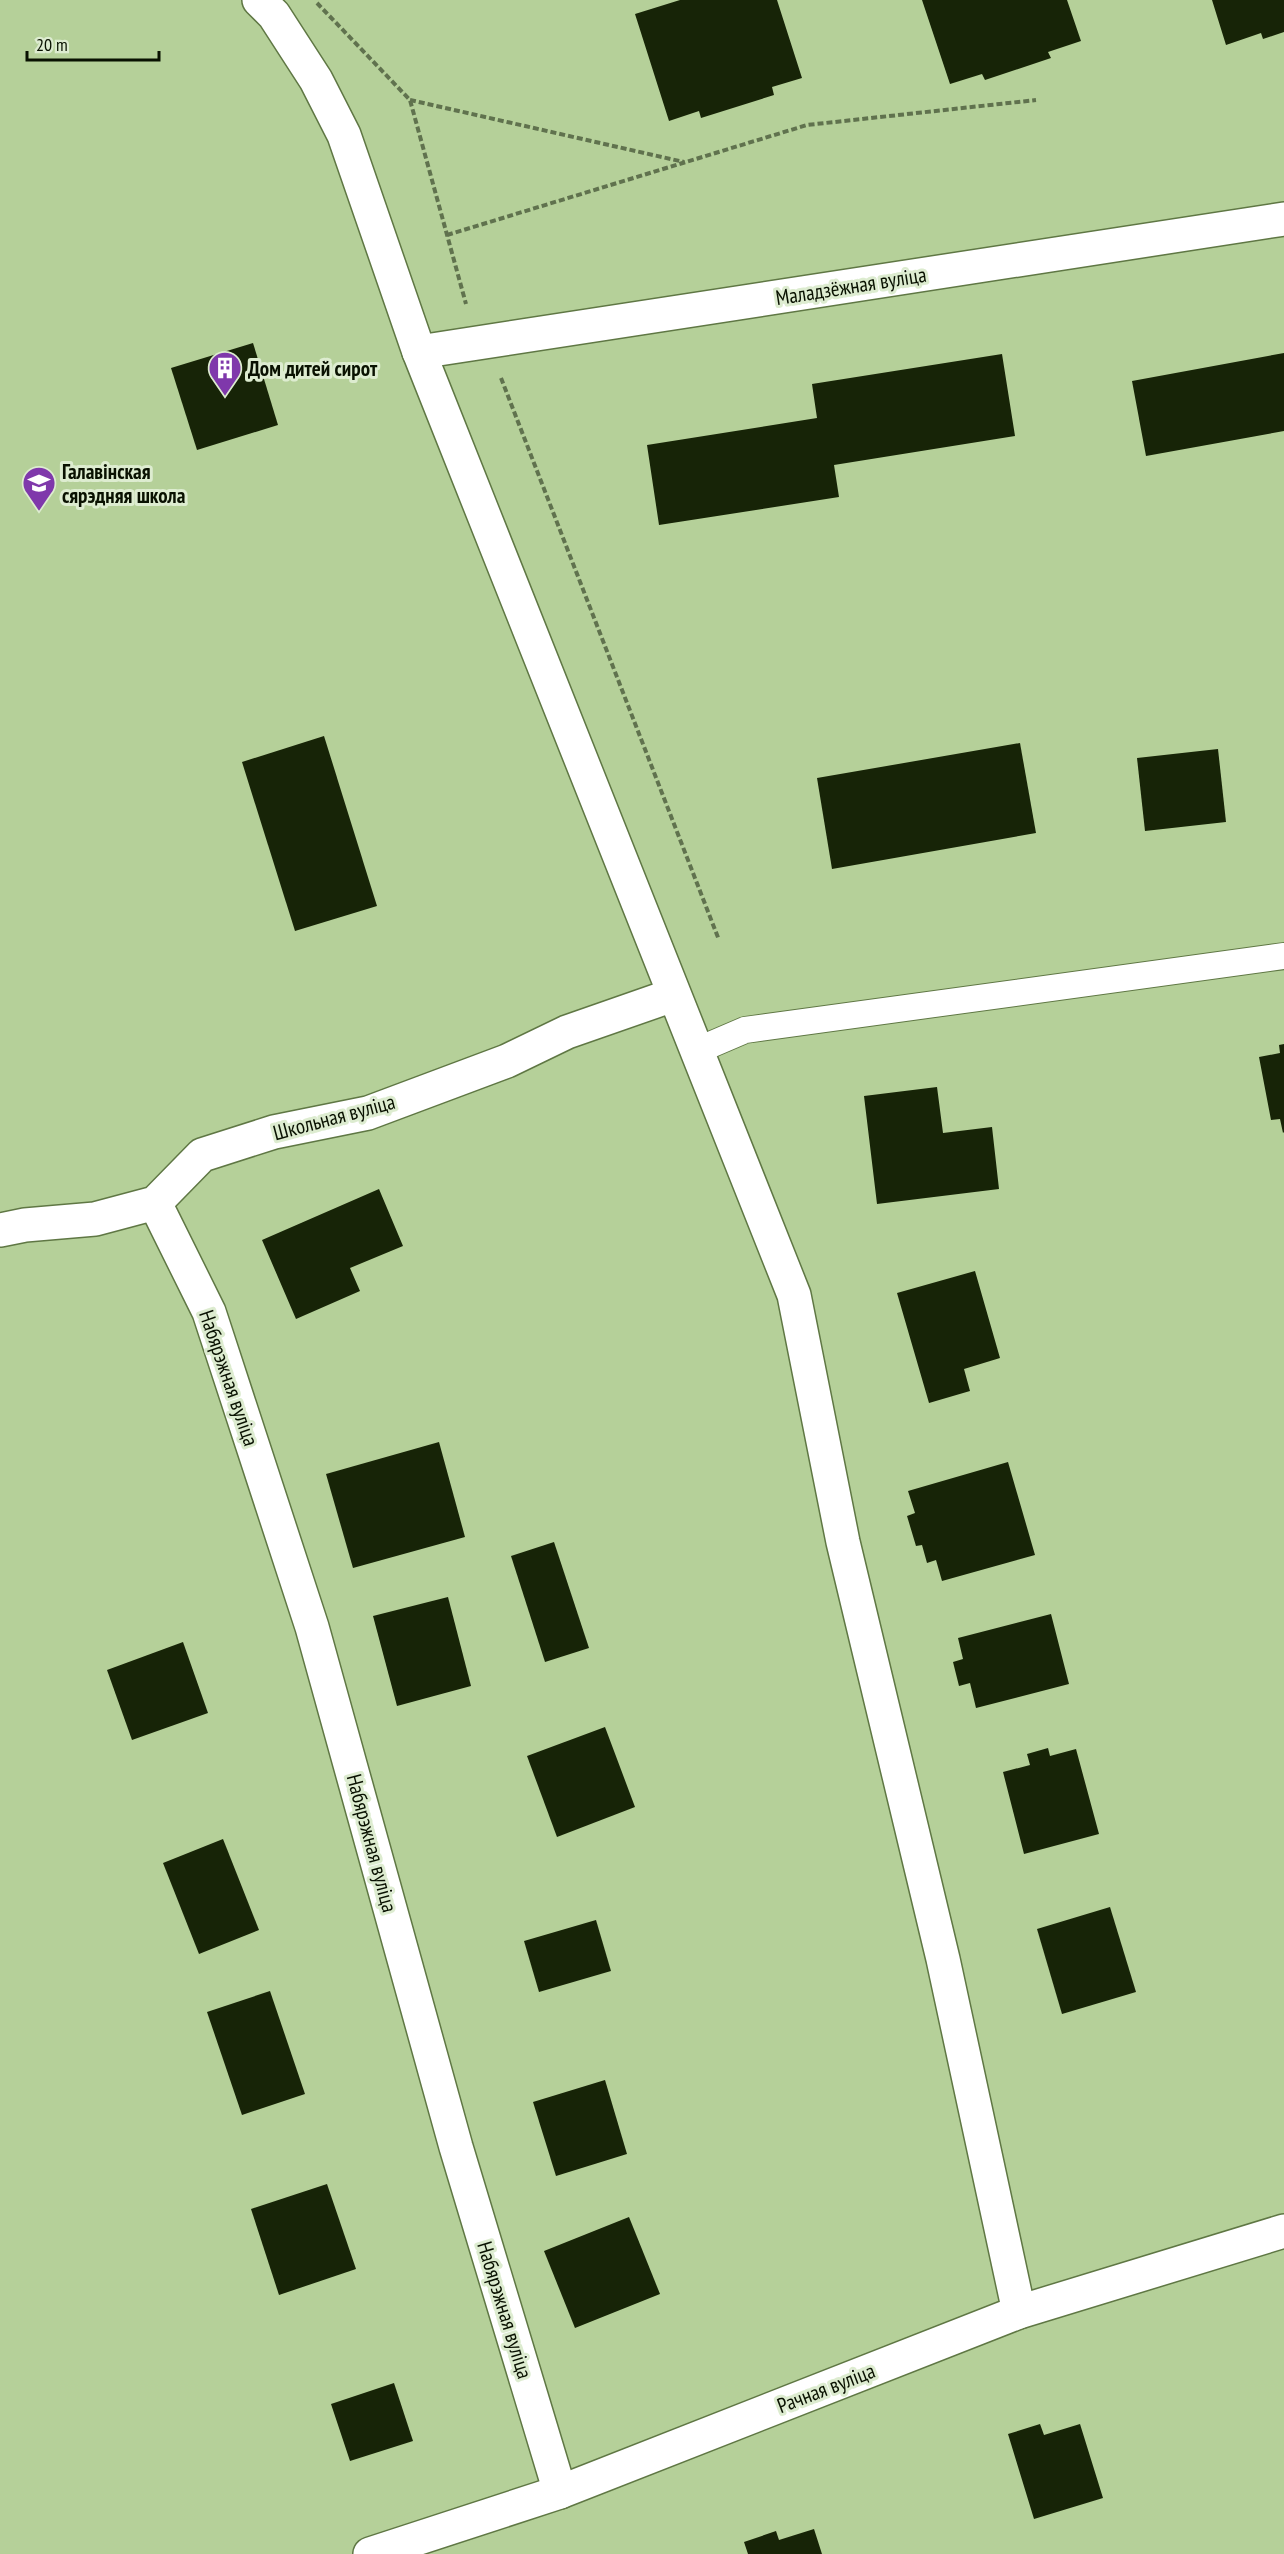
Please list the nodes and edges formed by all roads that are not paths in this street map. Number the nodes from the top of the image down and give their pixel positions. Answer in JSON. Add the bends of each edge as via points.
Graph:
{"nodes":[{"id":1,"x":259,"y":0,"type":"edge"},
{"id":2,"x":1284,"y":219,"type":"edge"},
{"id":3,"x":419,"y":352,"type":"junction"},
{"id":4,"x":1284,"y":956,"type":"edge"},
{"id":5,"x":674,"y":995,"type":"junction"},
{"id":6,"x":696,"y":1051,"type":"junction"},
{"id":7,"x":155,"y":1203,"type":"junction"},
{"id":8,"x":0,"y":1230,"type":"edge"},
{"id":9,"x":1284,"y":2231,"type":"edge"},
{"id":10,"x":1019,"y":2312,"type":"junction"},
{"id":11,"x":560,"y":2492,"type":"junction"},
{"id":12,"x":370,"y":2554,"type":"edge"}],
"edges":[{"from":1,"to":3,"type":"street","via":[[274,15],[316,80],[344,135]]},
{"from":2,"to":3,"type":"street","name":"Маладзёжная вуліца"},
{"from":3,"to":5,"type":"street"},
{"from":4,"to":6,"type":"lane","via":[[746,1030]]},
{"from":5,"to":6,"type":"street"},
{"from":5,"to":7,"type":"street","name":"Школьная вуліца","via":[[567,1032],[507,1061],[368,1113],[274,1132],[202,1155]]},
{"from":6,"to":10,"type":"street","via":[[794,1295],[843,1542],[943,1959]]},
{"from":7,"to":8,"type":"street","via":[[95,1219]]},
{"from":7,"to":11,"type":"street","name":"Набярэжная вуліца","via":[[208,1312],[312,1627],[456,2147]]},
{"from":9,"to":10,"type":"street","name":"Рачная вуліца"},
{"from":10,"to":11,"type":"street","name":"Рачная вуліца"},
{"from":11,"to":12,"type":"street","name":"Рачная вуліца"}]}
